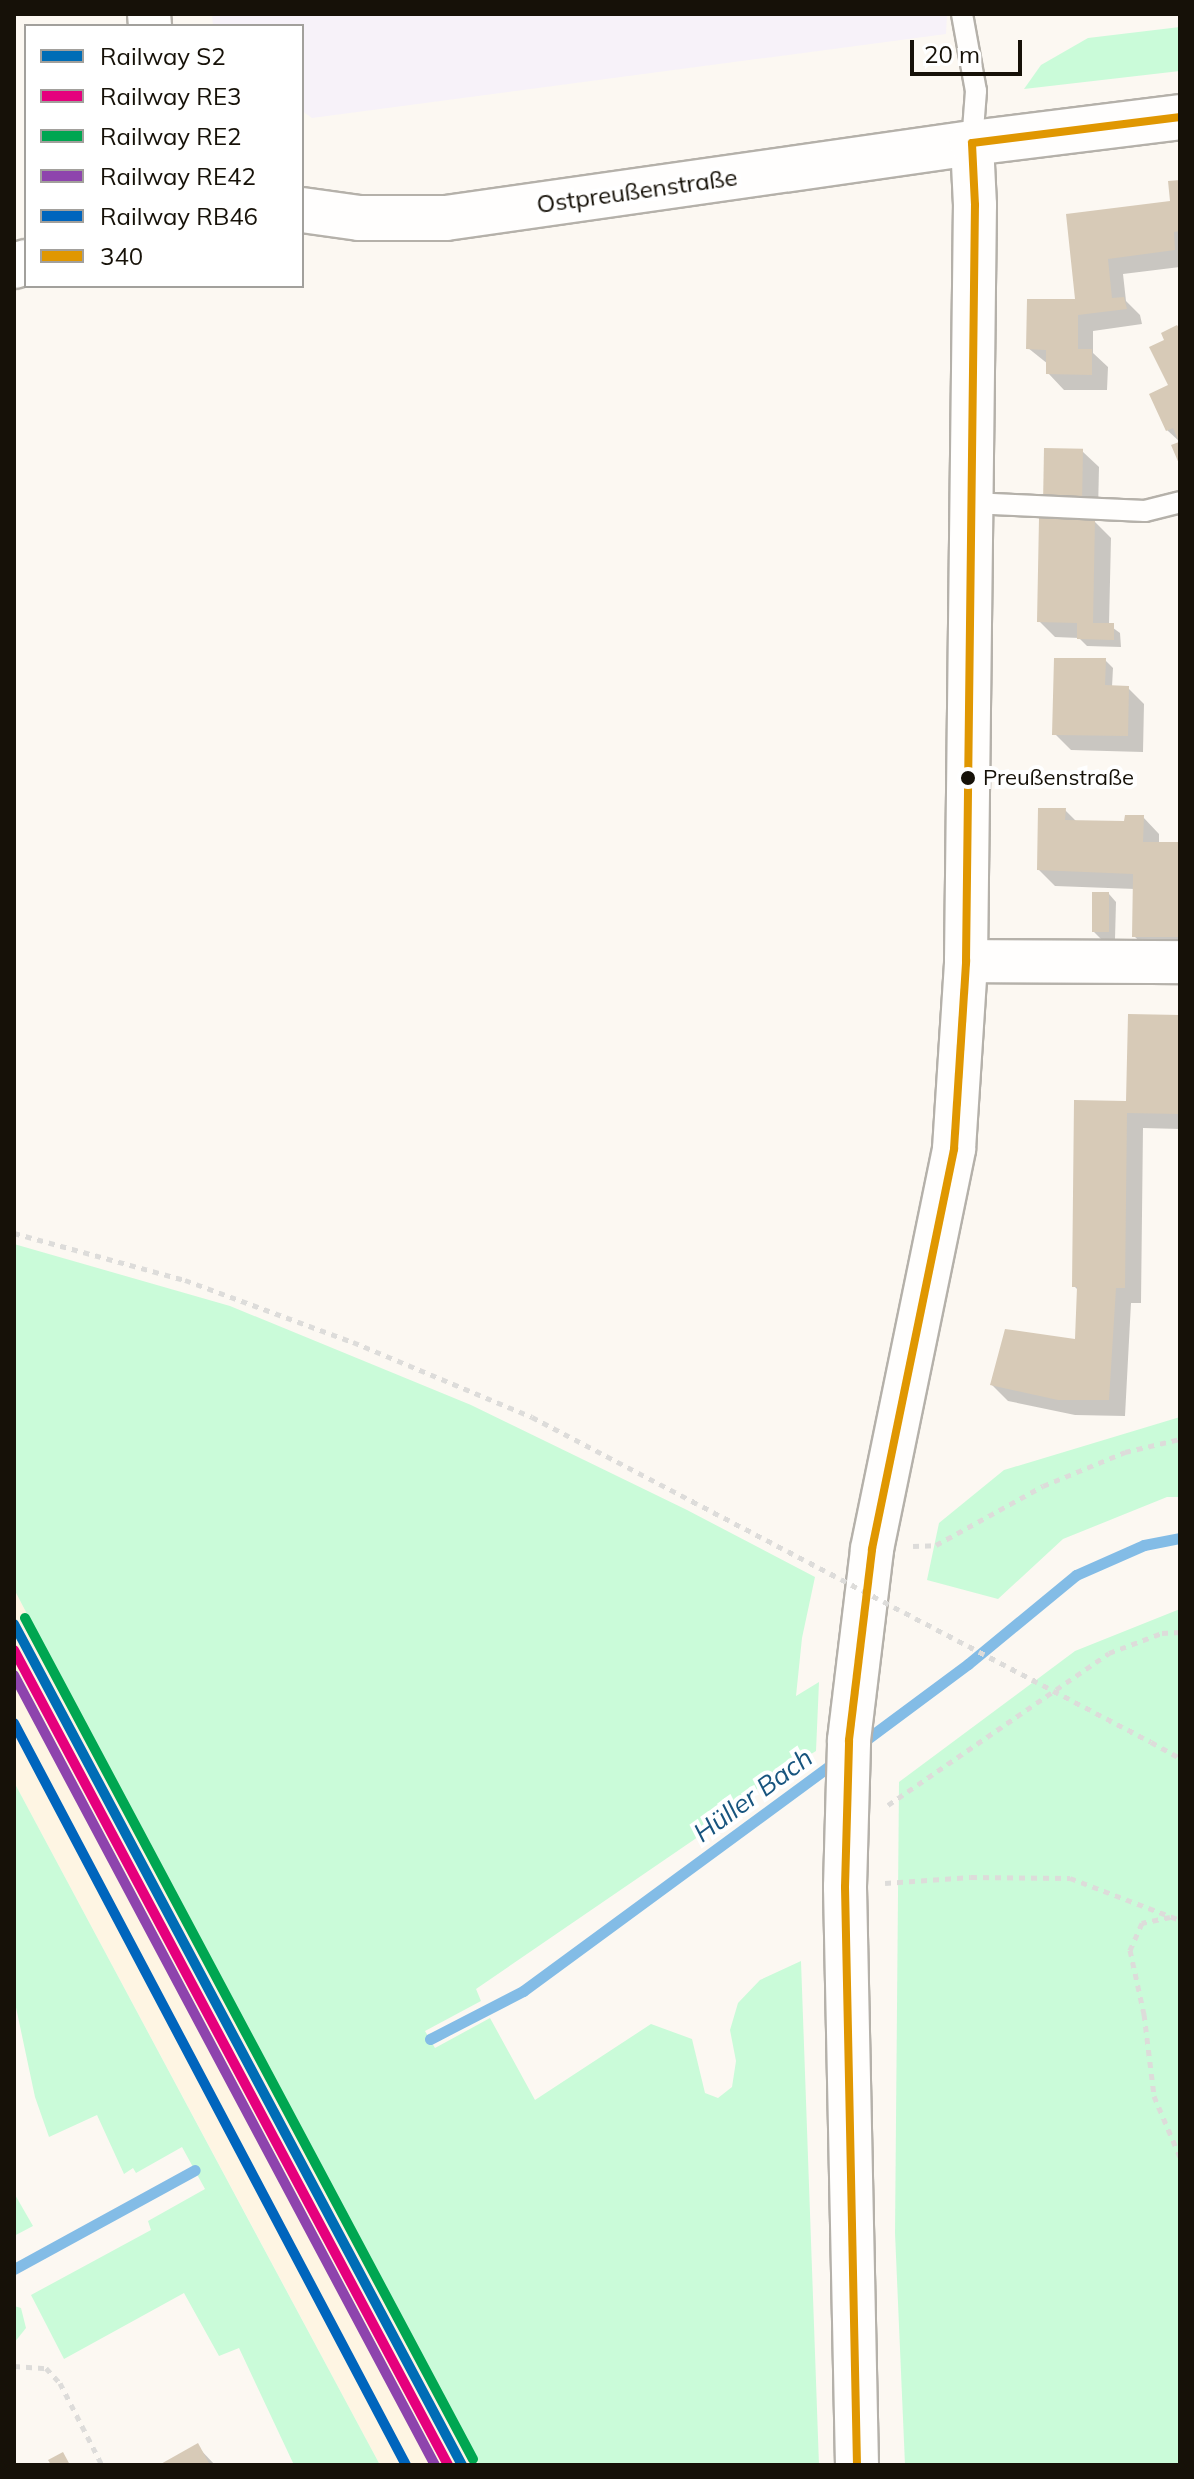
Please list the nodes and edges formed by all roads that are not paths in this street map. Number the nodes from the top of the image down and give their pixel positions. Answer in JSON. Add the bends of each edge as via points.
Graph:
{"nodes":[{"id":1,"x":962,"y":14,"type":"edge"},
{"id":2,"x":1180,"y":117,"type":"edge"},
{"id":3,"x":972,"y":143,"type":"junction"},
{"id":4,"x":304,"y":210,"type":"edge"},
{"id":5,"x":1180,"y":502,"type":"edge"},
{"id":6,"x":971,"y":503,"type":"junction"},
{"id":7,"x":966,"y":961,"type":"junction"},
{"id":8,"x":1180,"y":962,"type":"edge"},
{"id":9,"x":857,"y":2465,"type":"edge"}],
"edges":[{"from":1,"to":3,"type":"lane","via":[[976,91]]},
{"from":2,"to":3,"type":"street","name":"Ostpreußenstraße"},
{"from":3,"to":4,"type":"street","name":"Ostpreußenstraße","via":[[446,218],[372,219]]},
{"from":3,"to":6,"type":"street"},
{"from":5,"to":6,"type":"lane","via":[[1145,511]]},
{"from":6,"to":7,"type":"street"},
{"from":7,"to":8,"type":"street"},
{"from":7,"to":9,"type":"street","via":[[954,1149],[872,1549],[856,1658],[845,1887]]}]}
